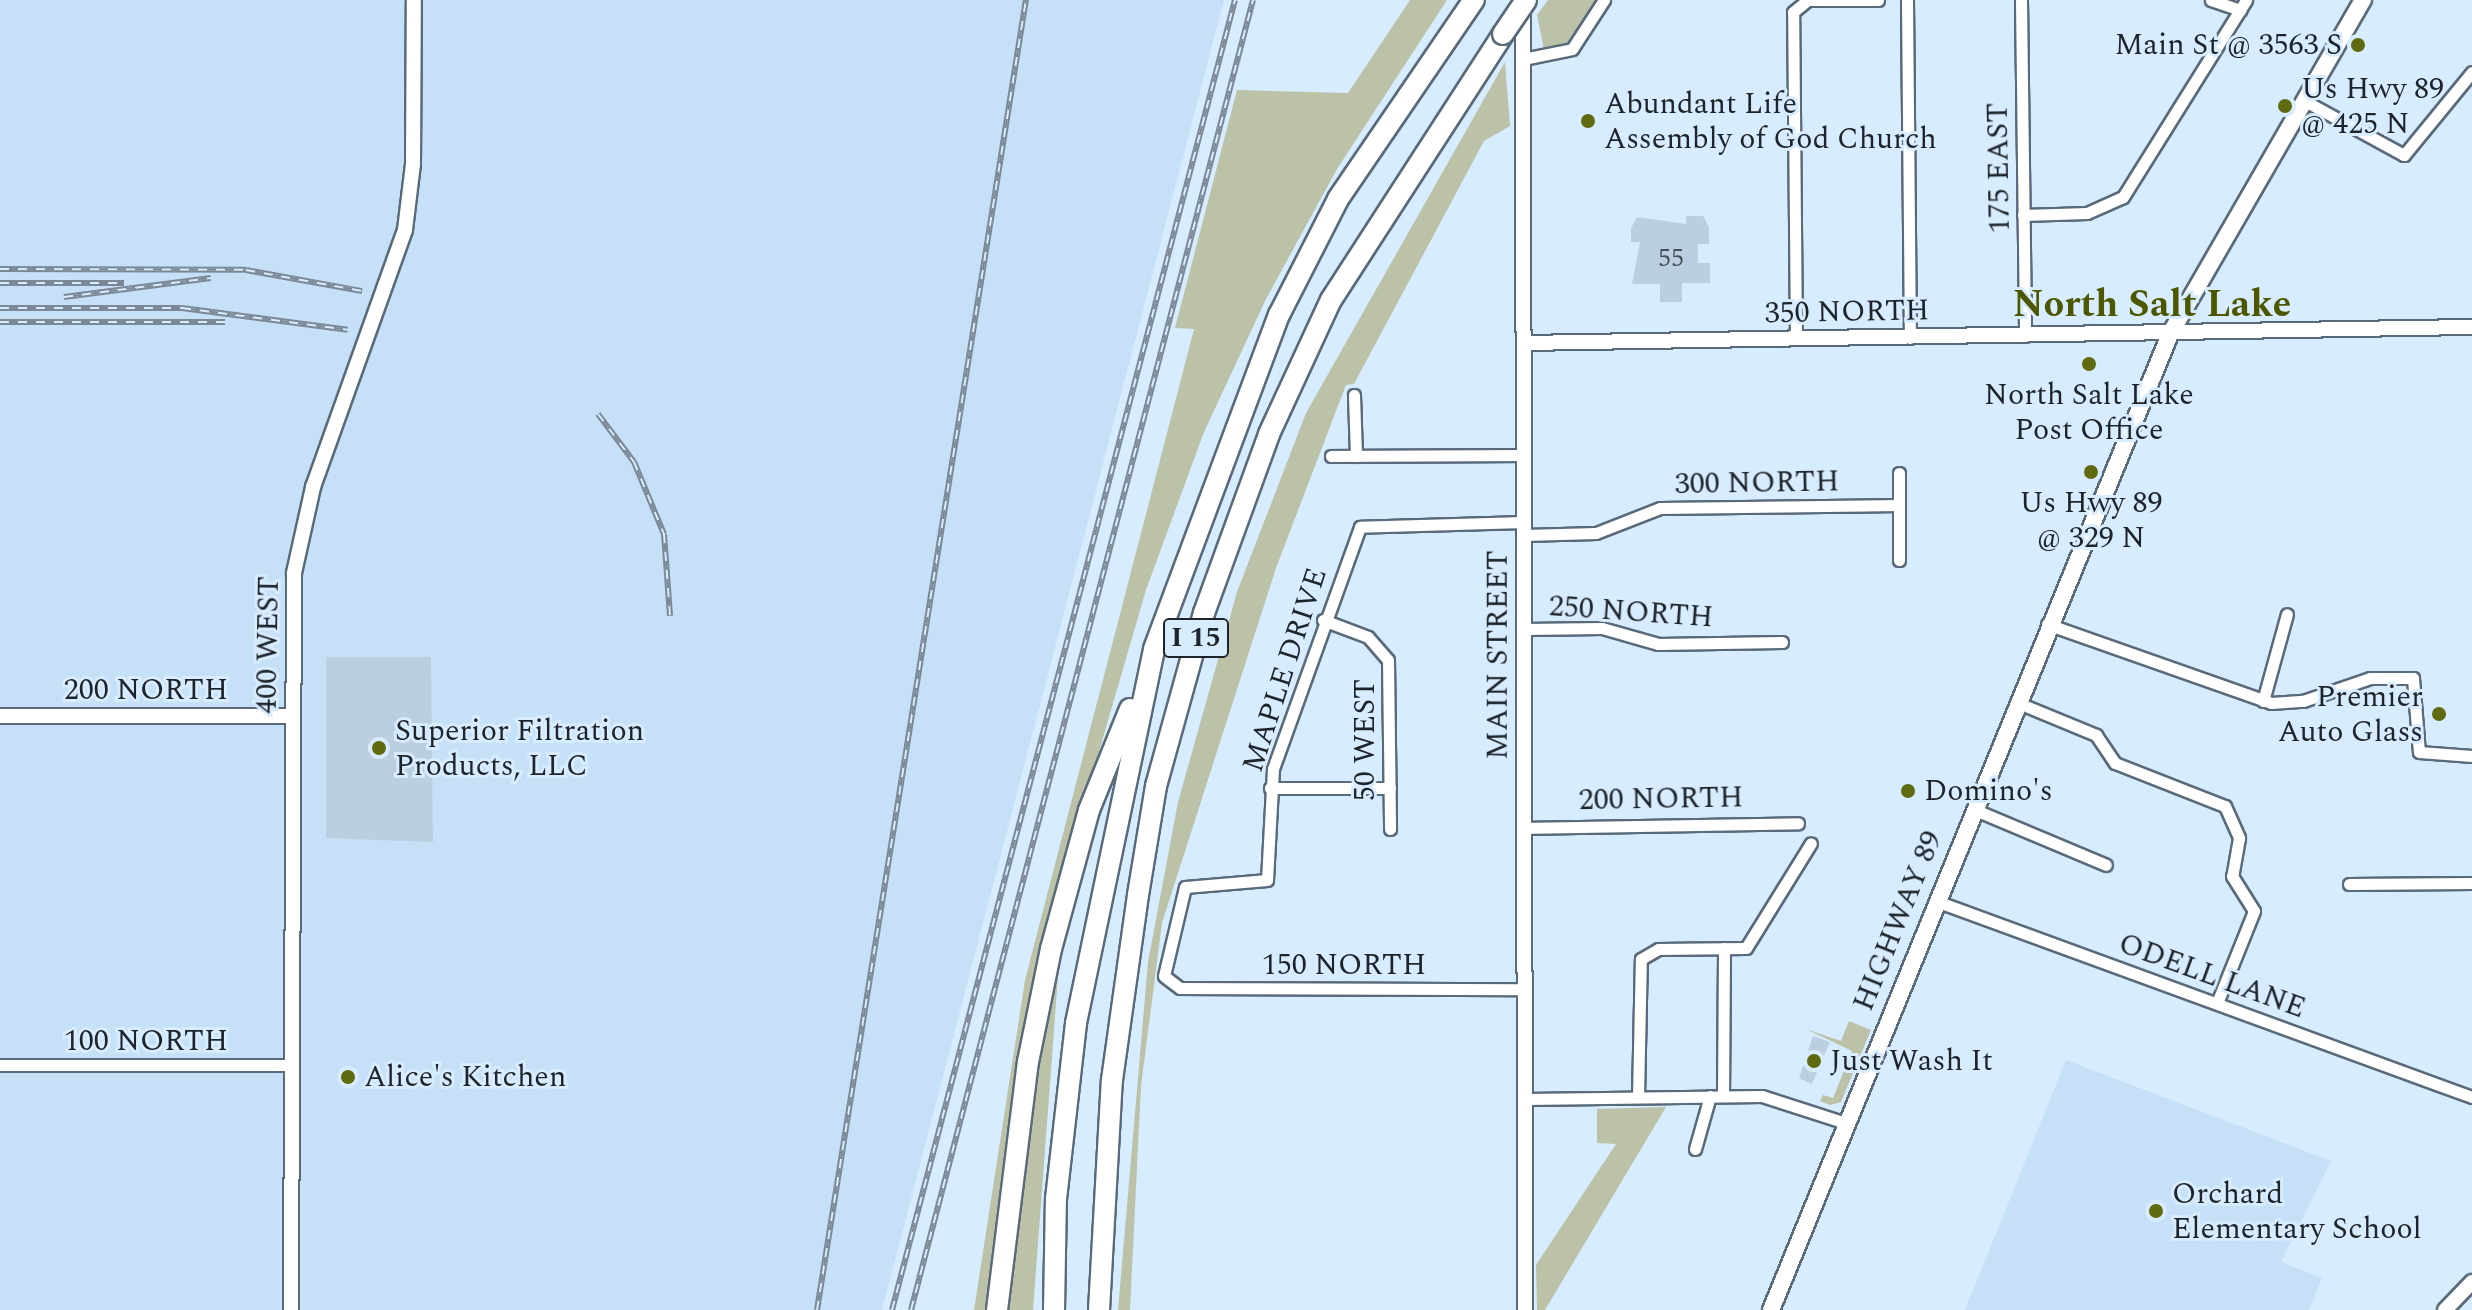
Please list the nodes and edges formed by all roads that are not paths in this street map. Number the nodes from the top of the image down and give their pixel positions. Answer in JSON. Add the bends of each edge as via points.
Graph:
{"nodes":[{"id":1,"x":414,"y":0,"type":"edge"},
{"id":2,"x":1474,"y":0,"type":"edge"},
{"id":3,"x":1524,"y":0,"type":"edge"},
{"id":4,"x":1604,"y":0,"type":"edge"},
{"id":5,"x":1878,"y":0,"type":"edge"},
{"id":6,"x":1907,"y":0,"type":"edge"},
{"id":7,"x":2021,"y":0,"type":"edge"},
{"id":8,"x":2211,"y":0,"type":"edge"},
{"id":9,"x":2363,"y":0,"type":"edge"},
{"id":10,"x":2243,"y":5,"type":"edge"},
{"id":11,"x":1523,"y":59,"type":"junction"},
{"id":12,"x":2472,"y":72,"type":"edge"},
{"id":13,"x":2303,"y":100,"type":"junction"},
{"id":14,"x":2023,"y":215,"type":"junction"},
{"id":15,"x":2472,"y":327,"type":"edge"},
{"id":16,"x":2170,"y":334,"type":"junction"},
{"id":17,"x":2025,"y":336,"type":"junction"},
{"id":18,"x":1910,"y":338,"type":"junction"},
{"id":19,"x":1796,"y":339,"type":"junction"},
{"id":20,"x":1524,"y":343,"type":"junction"},
{"id":21,"x":1354,"y":395,"type":"dead end"},
{"id":22,"x":1524,"y":455,"type":"junction"},
{"id":23,"x":1331,"y":456,"type":"dead end"},
{"id":24,"x":1356,"y":456,"type":"junction"},
{"id":25,"x":1899,"y":473,"type":"dead end"},
{"id":26,"x":1899,"y":505,"type":"junction"},
{"id":27,"x":1363,"y":524,"type":"joint"},
{"id":28,"x":1524,"y":528,"type":"junction"},
{"id":29,"x":1899,"y":560,"type":"dead end"},
{"id":30,"x":2287,"y":614,"type":"dead end"},
{"id":31,"x":1323,"y":620,"type":"junction"},
{"id":32,"x":2047,"y":624,"type":"junction"},
{"id":33,"x":1524,"y":629,"type":"junction"},
{"id":34,"x":1782,"y":642,"type":"dead end"},
{"id":35,"x":1154,"y":649,"type":"junction"},
{"id":36,"x":2263,"y":701,"type":"junction"},
{"id":37,"x":2016,"y":702,"type":"junction"},
{"id":38,"x":0,"y":716,"type":"edge"},
{"id":39,"x":292,"y":716,"type":"junction"},
{"id":40,"x":2472,"y":756,"type":"edge"},
{"id":41,"x":1270,"y":788,"type":"junction"},
{"id":42,"x":1390,"y":788,"type":"junction"},
{"id":43,"x":1973,"y":809,"type":"junction"},
{"id":44,"x":1798,"y":823,"type":"dead end"},
{"id":45,"x":1525,"y":828,"type":"junction"},
{"id":46,"x":1390,"y":829,"type":"dead end"},
{"id":47,"x":1811,"y":843,"type":"dead end"},
{"id":48,"x":2106,"y":865,"type":"dead end"},
{"id":49,"x":2472,"y":883,"type":"edge"},
{"id":50,"x":2349,"y":884,"type":"dead end"},
{"id":51,"x":1936,"y":901,"type":"junction"},
{"id":52,"x":1724,"y":948,"type":"junction"},
{"id":53,"x":1166,"y":982,"type":"joint"},
{"id":54,"x":1525,"y":989,"type":"junction"},
{"id":55,"x":2217,"y":1003,"type":"junction"},
{"id":56,"x":0,"y":1065,"type":"edge"},
{"id":57,"x":291,"y":1065,"type":"junction"},
{"id":58,"x":1710,"y":1096,"type":"junction"},
{"id":59,"x":1723,"y":1096,"type":"junction"},
{"id":60,"x":1638,"y":1097,"type":"junction"},
{"id":61,"x":2472,"y":1097,"type":"edge"},
{"id":62,"x":1525,"y":1099,"type":"junction"},
{"id":63,"x":1846,"y":1123,"type":"junction"},
{"id":64,"x":1695,"y":1149,"type":"dead end"},
{"id":65,"x":2472,"y":1282,"type":"edge"},
{"id":66,"x":291,"y":1310,"type":"edge"},
{"id":67,"x":997,"y":1310,"type":"edge"},
{"id":68,"x":1054,"y":1310,"type":"edge"},
{"id":69,"x":1099,"y":1310,"type":"edge"},
{"id":70,"x":1525,"y":1310,"type":"edge"},
{"id":71,"x":1771,"y":1310,"type":"edge"},
{"id":72,"x":2445,"y":1310,"type":"edge"}],
"edges":[{"from":1,"to":39,"type":"street","name":"400 WEST","via":[[409,212],[303,521],[292,592]]},
{"from":2,"to":35,"type":"highway","number":"I 15","via":[[1338,199],[1279,315]]},
{"from":3,"to":11,"type":"street","name":"MAIN STREET"},
{"from":3,"to":69,"type":"highway","number":"I 15","bridge":true,"via":[[1331,300],[1269,434],[1204,613],[1156,786],[1138,895],[1112,1080]]},
{"from":4,"to":11,"type":"street","via":[[1572,49]]},
{"from":5,"to":19,"type":"street","via":[[1799,4],[1793,18]]},
{"from":6,"to":18,"type":"street"},
{"from":7,"to":14,"type":"street","name":"175 EAST"},
{"from":8,"to":10,"type":"street"},
{"from":9,"to":13,"type":"main road","name":"HIGHWAY 89"},
{"from":10,"to":14,"type":"street","via":[[2123,197],[2087,213]]},
{"from":11,"to":20,"type":"street","name":"MAIN STREET"},
{"from":12,"to":13,"type":"street","via":[[2404,155]]},
{"from":13,"to":16,"type":"main road","name":"HIGHWAY 89"},
{"from":14,"to":17,"type":"street","name":"175 EAST"},
{"from":15,"to":16,"type":"street","name":"350 NORTH"},
{"from":16,"to":17,"type":"street","name":"350 NORTH"},
{"from":16,"to":32,"type":"main road","name":"HIGHWAY 89"},
{"from":17,"to":18,"type":"street","name":"350 NORTH"},
{"from":18,"to":19,"type":"street","name":"350 NORTH"},
{"from":19,"to":20,"type":"street","name":"350 NORTH"},
{"from":20,"to":22,"type":"street","name":"MAIN STREET"},
{"from":21,"to":24,"type":"street"},
{"from":22,"to":24,"type":"street"},
{"from":22,"to":28,"type":"street","name":"MAIN STREET"},
{"from":23,"to":24,"type":"street"},
{"from":25,"to":26,"type":"street"},
{"from":26,"to":28,"type":"street","name":"300 NORTH","via":[[1667,507],[1596,533]]},
{"from":26,"to":29,"type":"street"},
{"from":27,"to":28,"type":"street","name":"300 NORTH"},
{"from":27,"to":31,"type":"street","name":"MAPLE DRIVE"},
{"from":28,"to":33,"type":"street","name":"MAIN STREET"},
{"from":30,"to":36,"type":"street"},
{"from":31,"to":41,"type":"street","name":"MAPLE DRIVE"},
{"from":31,"to":42,"type":"street","name":"50 WEST","via":[[1368,637],[1383,651],[1390,668]]},
{"from":32,"to":36,"type":"street"},
{"from":32,"to":37,"type":"main road","name":"HIGHWAY 89"},
{"from":33,"to":34,"type":"street","name":"250 NORTH","via":[[1602,628],[1658,644]]},
{"from":33,"to":45,"type":"street","name":"MAIN STREET"},
{"from":35,"to":67,"type":"highway","via":[[1089,810],[1051,949],[1028,1062]]},
{"from":35,"to":68,"type":"highway","number":"I 15","via":[[1076,1023],[1056,1199]]},
{"from":36,"to":40,"type":"street","via":[[2295,703],[2370,678],[2408,676],[2415,687],[2419,752]]},
{"from":37,"to":43,"type":"main road","name":"HIGHWAY 89"},
{"from":37,"to":55,"type":"street","via":[[2096,735],[2115,763],[2225,806],[2239,838],[2232,876],[2254,911]]},
{"from":38,"to":39,"type":"street","name":"200 NORTH"},
{"from":39,"to":57,"type":"street","name":"400 WEST"},
{"from":41,"to":42,"type":"street"},
{"from":41,"to":53,"type":"street","name":"MAPLE DRIVE","via":[[1265,882],[1188,886],[1172,926]]},
{"from":42,"to":46,"type":"street","name":"50 WEST"},
{"from":43,"to":48,"type":"street"},
{"from":43,"to":51,"type":"main road","name":"HIGHWAY 89"},
{"from":44,"to":45,"type":"street","name":"200 NORTH"},
{"from":45,"to":54,"type":"street","name":"MAIN STREET"},
{"from":47,"to":52,"type":"street","via":[[1750,942]]},
{"from":49,"to":50,"type":"street"},
{"from":51,"to":55,"type":"street","name":"ODELL LANE"},
{"from":51,"to":63,"type":"main road","name":"HIGHWAY 89"},
{"from":52,"to":59,"type":"street"},
{"from":52,"to":60,"type":"street","via":[[1658,949],[1641,959]]},
{"from":53,"to":54,"type":"street","name":"150 NORTH","via":[[1180,988]]},
{"from":54,"to":62,"type":"street","name":"MAIN STREET"},
{"from":55,"to":61,"type":"street","name":"ODELL LANE"},
{"from":56,"to":57,"type":"street","name":"100 NORTH"},
{"from":57,"to":66,"type":"street","name":"400 WEST"},
{"from":58,"to":59,"type":"street"},
{"from":58,"to":60,"type":"street"},
{"from":58,"to":64,"type":"street"},
{"from":59,"to":63,"type":"street","via":[[1768,1096]]},
{"from":60,"to":62,"type":"street"},
{"from":62,"to":70,"type":"street","name":"MAIN STREET"},
{"from":63,"to":71,"type":"main road","name":"HIGHWAY 89"},
{"from":65,"to":72,"type":"street"}]}
